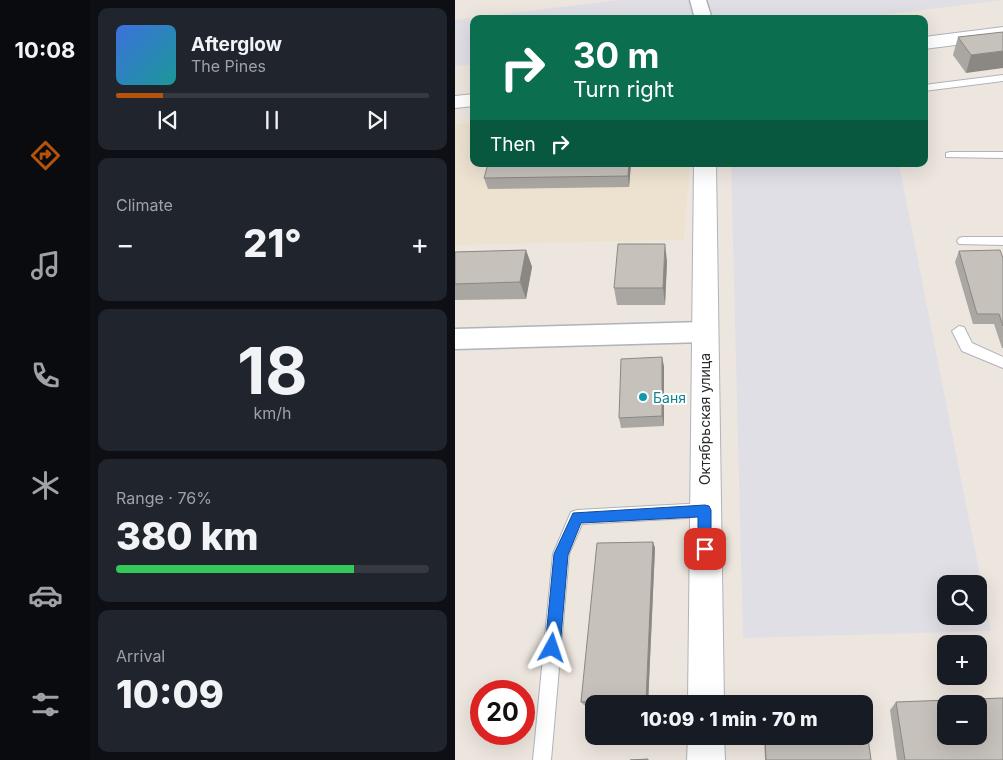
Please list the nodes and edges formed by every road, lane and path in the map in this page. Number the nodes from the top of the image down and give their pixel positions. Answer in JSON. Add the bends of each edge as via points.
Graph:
{"nodes":[{"id":1,"x":698,"y":0,"type":"edge"},
{"id":2,"x":703,"y":15,"type":"edge"},
{"id":3,"x":1003,"y":33,"type":"edge"},
{"id":4,"x":928,"y":42,"type":"edge"},
{"id":5,"x":1003,"y":78,"type":"edge"},
{"id":6,"x":928,"y":87,"type":"edge"},
{"id":7,"x":470,"y":100,"type":"edge"},
{"id":8,"x":455,"y":102,"type":"edge"},
{"id":9,"x":950,"y":155,"type":"dead end"},
{"id":10,"x":1003,"y":155,"type":"edge"},
{"id":11,"x":705,"y":167,"type":"edge"},
{"id":12,"x":963,"y":241,"type":"dead end"},
{"id":13,"x":1003,"y":241,"type":"edge"},
{"id":14,"x":959,"y":331,"type":"dead end"},
{"id":15,"x":704,"y":332,"type":"junction"},
{"id":16,"x":455,"y":339,"type":"edge"},
{"id":17,"x":1003,"y":363,"type":"edge"},
{"id":18,"x":705,"y":510,"type":"junction"},
{"id":19,"x":706,"y":695,"type":"edge"},
{"id":20,"x":706,"y":745,"type":"edge"},
{"id":21,"x":542,"y":760,"type":"edge"},
{"id":22,"x":706,"y":760,"type":"edge"}],
"edges":[{"from":1,"to":2,"type":"street"},
{"from":3,"to":4,"type":"street"},
{"from":5,"to":6,"type":"lane"},
{"from":7,"to":8,"type":"street"},
{"from":9,"to":10,"type":"lane"},
{"from":11,"to":15,"type":"street","name":"Октябрьская улица"},
{"from":12,"to":13,"type":"lane"},
{"from":14,"to":17,"type":"lane","via":[[967,347]]},
{"from":15,"to":16,"type":"street"},
{"from":15,"to":18,"type":"street","name":"Октябрьская улица"},
{"from":18,"to":19,"type":"street","name":"Октябрьская улица"},
{"from":18,"to":21,"type":"lane","via":[[577,517],[561,554]]},
{"from":20,"to":22,"type":"street"}]}
